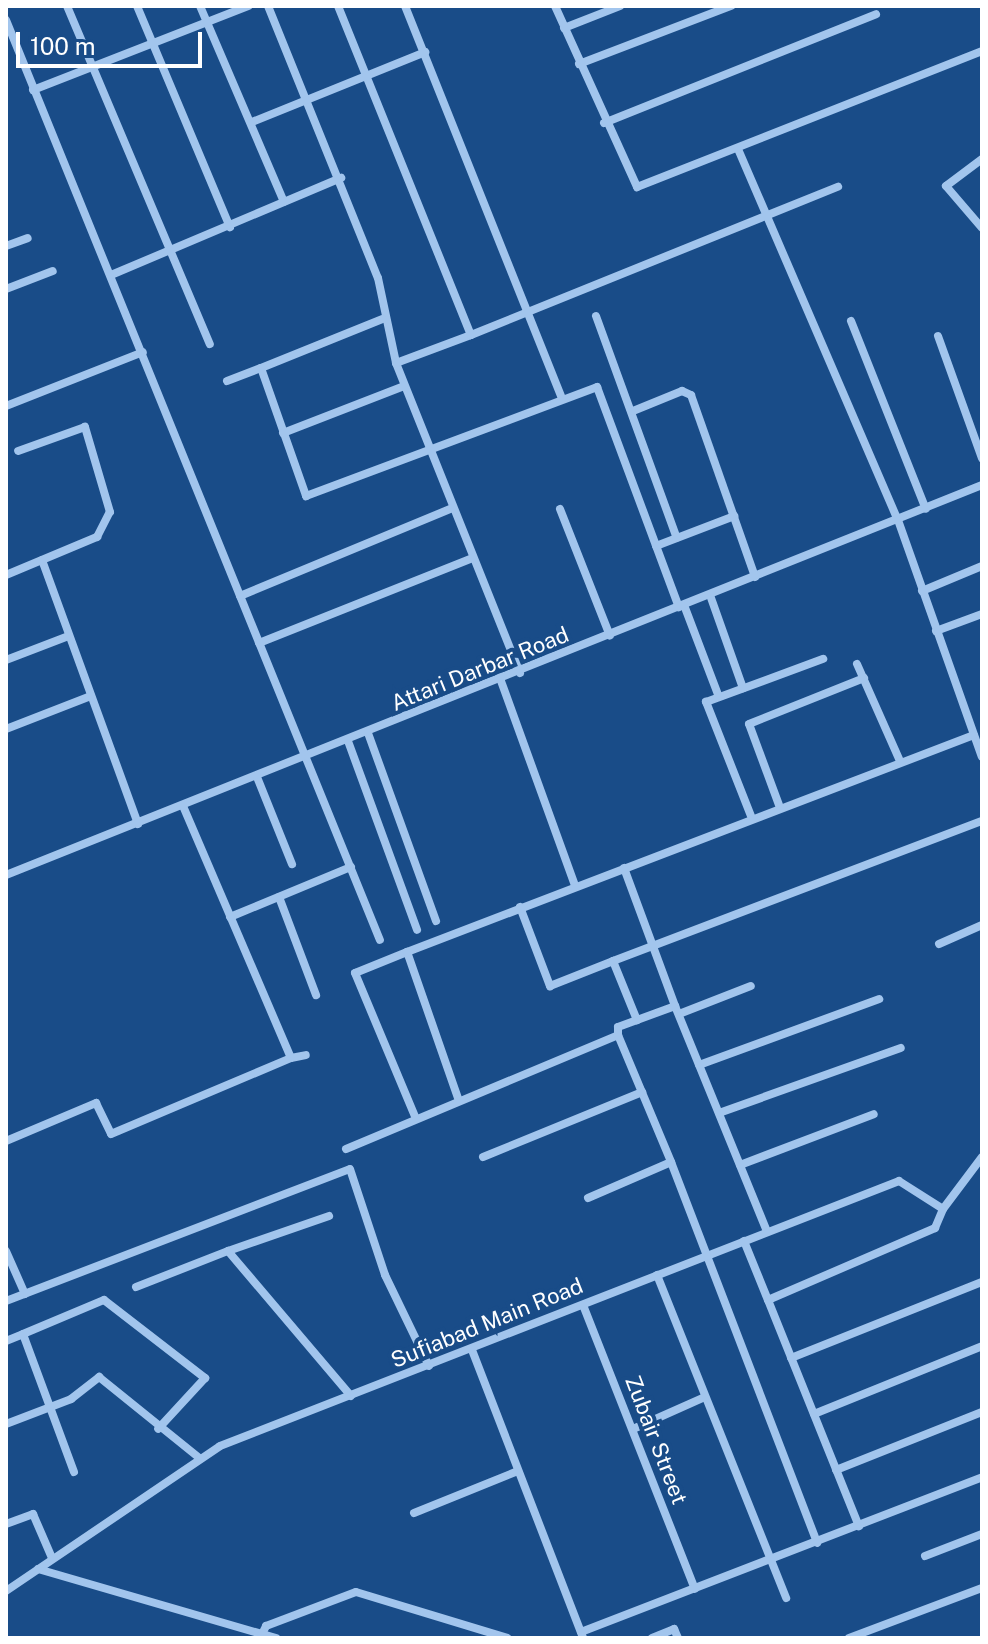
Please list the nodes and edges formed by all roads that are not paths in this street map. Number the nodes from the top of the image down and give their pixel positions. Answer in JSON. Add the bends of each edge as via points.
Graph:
{"nodes":[{"id":1,"x":67,"y":6,"type":"edge"},
{"id":2,"x":137,"y":6,"type":"edge"},
{"id":3,"x":200,"y":6,"type":"edge"},
{"id":4,"x":248,"y":6,"type":"edge"},
{"id":5,"x":268,"y":6,"type":"edge"},
{"id":6,"x":338,"y":6,"type":"edge"},
{"id":7,"x":405,"y":6,"type":"edge"},
{"id":8,"x":555,"y":6,"type":"edge"},
{"id":9,"x":620,"y":6,"type":"edge"},
{"id":10,"x":731,"y":6,"type":"edge"},
{"id":11,"x":876,"y":14,"type":"dead end"},
{"id":12,"x":6,"y":20,"type":"edge"},
{"id":13,"x":207,"y":22,"type":"junction"},
{"id":14,"x":564,"y":28,"type":"junction"},
{"id":15,"x":152,"y":44,"type":"junction"},
{"id":16,"x":982,"y":51,"type":"edge"},
{"id":17,"x":425,"y":52,"type":"junction"},
{"id":18,"x":579,"y":64,"type":"junction"},
{"id":19,"x":91,"y":68,"type":"junction"},
{"id":20,"x":367,"y":76,"type":"junction"},
{"id":21,"x":33,"y":90,"type":"junction"},
{"id":22,"x":308,"y":99,"type":"junction"},
{"id":23,"x":252,"y":122,"type":"junction"},
{"id":24,"x":604,"y":123,"type":"junction"},
{"id":25,"x":738,"y":149,"type":"junction"},
{"id":26,"x":982,"y":159,"type":"edge"},
{"id":27,"x":341,"y":178,"type":"junction"},
{"id":28,"x":838,"y":187,"type":"dead end"},
{"id":29,"x":284,"y":202,"type":"junction"},
{"id":30,"x":769,"y":210,"type":"junction"},
{"id":31,"x":230,"y":227,"type":"junction"},
{"id":32,"x":982,"y":228,"type":"edge"},
{"id":33,"x":28,"y":238,"type":"dead end"},
{"id":34,"x":6,"y":246,"type":"edge"},
{"id":35,"x":172,"y":249,"type":"junction"},
{"id":36,"x":53,"y":271,"type":"dead end"},
{"id":37,"x":111,"y":275,"type":"junction"},
{"id":38,"x":6,"y":289,"type":"edge"},
{"id":39,"x":528,"y":311,"type":"junction"},
{"id":40,"x":596,"y":316,"type":"dead end"},
{"id":41,"x":382,"y":319,"type":"junction"},
{"id":42,"x":851,"y":321,"type":"dead end"},
{"id":43,"x":471,"y":335,"type":"junction"},
{"id":44,"x":938,"y":336,"type":"dead end"},
{"id":45,"x":210,"y":344,"type":"dead end"},
{"id":46,"x":143,"y":352,"type":"junction"},
{"id":47,"x":396,"y":363,"type":"junction"},
{"id":48,"x":261,"y":368,"type":"junction"},
{"id":49,"x":227,"y":381,"type":"dead end"},
{"id":50,"x":404,"y":386,"type":"junction"},
{"id":51,"x":562,"y":398,"type":"junction"},
{"id":52,"x":6,"y":406,"type":"edge"},
{"id":53,"x":633,"y":411,"type":"junction"},
{"id":54,"x":283,"y":433,"type":"junction"},
{"id":55,"x":18,"y":451,"type":"dead end"},
{"id":56,"x":429,"y":451,"type":"junction"},
{"id":57,"x":982,"y":458,"type":"edge"},
{"id":58,"x":982,"y":485,"type":"edge"},
{"id":59,"x":452,"y":508,"type":"junction"},
{"id":60,"x":560,"y":509,"type":"dead end"},
{"id":61,"x":926,"y":509,"type":"junction"},
{"id":62,"x":734,"y":516,"type":"junction"},
{"id":63,"x":898,"y":520,"type":"junction"},
{"id":64,"x":677,"y":538,"type":"junction"},
{"id":65,"x":656,"y":546,"type":"junction"},
{"id":66,"x":473,"y":558,"type":"junction"},
{"id":67,"x":42,"y":560,"type":"junction"},
{"id":68,"x":982,"y":566,"type":"edge"},
{"id":69,"x":6,"y":575,"type":"edge"},
{"id":70,"x":755,"y":577,"type":"junction"},
{"id":71,"x":922,"y":591,"type":"junction"},
{"id":72,"x":710,"y":595,"type":"junction"},
{"id":73,"x":240,"y":596,"type":"junction"},
{"id":74,"x":681,"y":606,"type":"junction"},
{"id":75,"x":982,"y":614,"type":"edge"},
{"id":76,"x":936,"y":631,"type":"junction"},
{"id":77,"x":69,"y":636,"type":"junction"},
{"id":78,"x":610,"y":636,"type":"junction"},
{"id":79,"x":259,"y":643,"type":"junction"},
{"id":80,"x":823,"y":659,"type":"dead end"},
{"id":81,"x":6,"y":660,"type":"edge"},
{"id":82,"x":857,"y":664,"type":"dead end"},
{"id":83,"x":520,"y":673,"type":"junction"},
{"id":84,"x":864,"y":678,"type":"junction"},
{"id":85,"x":501,"y":681,"type":"junction"},
{"id":86,"x":743,"y":688,"type":"junction"},
{"id":87,"x":91,"y":696,"type":"junction"},
{"id":88,"x":719,"y":697,"type":"junction"},
{"id":89,"x":982,"y":724,"type":"edge"},
{"id":90,"x":6,"y":729,"type":"edge"},
{"id":91,"x":973,"y":732,"type":"junction"},
{"id":92,"x":368,"y":733,"type":"junction"},
{"id":93,"x":348,"y":741,"type":"junction"},
{"id":94,"x":307,"y":757,"type":"junction"},
{"id":95,"x":982,"y":757,"type":"edge"},
{"id":96,"x":899,"y":759,"type":"junction"},
{"id":97,"x":257,"y":777,"type":"junction"},
{"id":98,"x":779,"y":805,"type":"junction"},
{"id":99,"x":183,"y":806,"type":"junction"},
{"id":100,"x":751,"y":816,"type":"junction"},
{"id":101,"x":982,"y":821,"type":"edge"},
{"id":102,"x":138,"y":824,"type":"junction"},
{"id":103,"x":292,"y":864,"type":"dead end"},
{"id":104,"x":351,"y":867,"type":"junction"},
{"id":105,"x":624,"y":868,"type":"junction"},
{"id":106,"x":6,"y":875,"type":"edge"},
{"id":107,"x":575,"y":885,"type":"junction"},
{"id":108,"x":279,"y":897,"type":"junction"},
{"id":109,"x":520,"y":907,"type":"junction"},
{"id":110,"x":230,"y":917,"type":"junction"},
{"id":111,"x":436,"y":921,"type":"dead end"},
{"id":112,"x":982,"y":925,"type":"edge"},
{"id":113,"x":417,"y":930,"type":"dead end"},
{"id":114,"x":380,"y":940,"type":"dead end"},
{"id":115,"x":939,"y":944,"type":"dead end"},
{"id":116,"x":653,"y":947,"type":"junction"},
{"id":117,"x":407,"y":952,"type":"junction"},
{"id":118,"x":613,"y":961,"type":"junction"},
{"id":119,"x":751,"y":986,"type":"dead end"},
{"id":120,"x":316,"y":995,"type":"dead end"},
{"id":121,"x":879,"y":999,"type":"dead end"},
{"id":122,"x":677,"y":1010,"type":"junction"},
{"id":123,"x":637,"y":1020,"type":"junction"},
{"id":124,"x":618,"y":1035,"type":"junction"},
{"id":125,"x":901,"y":1048,"type":"dead end"},
{"id":126,"x":306,"y":1055,"type":"dead end"},
{"id":127,"x":291,"y":1058,"type":"junction"},
{"id":128,"x":699,"y":1065,"type":"junction"},
{"id":129,"x":642,"y":1092,"type":"junction"},
{"id":130,"x":459,"y":1101,"type":"junction"},
{"id":131,"x":719,"y":1113,"type":"junction"},
{"id":132,"x":874,"y":1114,"type":"dead end"},
{"id":133,"x":416,"y":1119,"type":"junction"},
{"id":134,"x":6,"y":1141,"type":"edge"},
{"id":135,"x":346,"y":1149,"type":"dead end"},
{"id":136,"x":483,"y":1157,"type":"dead end"},
{"id":137,"x":982,"y":1157,"type":"edge"},
{"id":138,"x":671,"y":1162,"type":"junction"},
{"id":139,"x":740,"y":1165,"type":"junction"},
{"id":140,"x":588,"y":1198,"type":"dead end"},
{"id":141,"x":943,"y":1209,"type":"junction"},
{"id":142,"x":329,"y":1216,"type":"dead end"},
{"id":143,"x":767,"y":1232,"type":"junction"},
{"id":144,"x":744,"y":1241,"type":"junction"},
{"id":145,"x":6,"y":1251,"type":"edge"},
{"id":146,"x":228,"y":1251,"type":"junction"},
{"id":147,"x":703,"y":1257,"type":"junction"},
{"id":148,"x":657,"y":1275,"type":"junction"},
{"id":149,"x":982,"y":1282,"type":"edge"},
{"id":150,"x":136,"y":1287,"type":"dead end"},
{"id":151,"x":25,"y":1294,"type":"junction"},
{"id":152,"x":768,"y":1300,"type":"junction"},
{"id":153,"x":6,"y":1301,"type":"edge"},
{"id":154,"x":583,"y":1305,"type":"junction"},
{"id":155,"x":23,"y":1334,"type":"junction"},
{"id":156,"x":6,"y":1341,"type":"edge"},
{"id":157,"x":982,"y":1346,"type":"edge"},
{"id":158,"x":472,"y":1350,"type":"junction"},
{"id":159,"x":791,"y":1358,"type":"junction"},
{"id":160,"x":429,"y":1366,"type":"junction"},
{"id":161,"x":351,"y":1396,"type":"junction"},
{"id":162,"x":705,"y":1397,"type":"junction"},
{"id":163,"x":51,"y":1407,"type":"junction"},
{"id":164,"x":982,"y":1412,"type":"edge"},
{"id":165,"x":814,"y":1414,"type":"junction"},
{"id":166,"x":6,"y":1424,"type":"edge"},
{"id":167,"x":158,"y":1429,"type":"junction"},
{"id":168,"x":633,"y":1429,"type":"junction"},
{"id":169,"x":198,"y":1457,"type":"junction"},
{"id":170,"x":836,"y":1470,"type":"junction"},
{"id":171,"x":518,"y":1471,"type":"junction"},
{"id":172,"x":74,"y":1472,"type":"dead end"},
{"id":173,"x":982,"y":1477,"type":"edge"},
{"id":174,"x":414,"y":1513,"type":"dead end"},
{"id":175,"x":6,"y":1524,"type":"edge"},
{"id":176,"x":859,"y":1526,"type":"junction"},
{"id":177,"x":982,"y":1534,"type":"edge"},
{"id":178,"x":817,"y":1543,"type":"junction"},
{"id":179,"x":925,"y":1556,"type":"dead end"},
{"id":180,"x":52,"y":1558,"type":"junction"},
{"id":181,"x":771,"y":1561,"type":"junction"},
{"id":182,"x":38,"y":1569,"type":"junction"},
{"id":183,"x":982,"y":1588,"type":"edge"},
{"id":184,"x":695,"y":1589,"type":"junction"},
{"id":185,"x":6,"y":1591,"type":"edge"},
{"id":186,"x":786,"y":1598,"type":"dead end"},
{"id":187,"x":262,"y":1634,"type":"junction"},
{"id":188,"x":582,"y":1635,"type":"edge"},
{"id":189,"x":276,"y":1638,"type":"edge"},
{"id":190,"x":507,"y":1638,"type":"edge"},
{"id":191,"x":652,"y":1638,"type":"edge"},
{"id":192,"x":678,"y":1638,"type":"edge"},
{"id":193,"x":849,"y":1638,"type":"edge"}],
"edges":[{"from":1,"to":19,"type":"street"},
{"from":2,"to":15,"type":"street"},
{"from":3,"to":13,"type":"street"},
{"from":4,"to":13,"type":"street"},
{"from":5,"to":22,"type":"street"},
{"from":6,"to":20,"type":"street"},
{"from":7,"to":17,"type":"street"},
{"from":8,"to":14,"type":"street"},
{"from":9,"to":14,"type":"street"},
{"from":10,"to":18,"type":"street"},
{"from":11,"to":24,"type":"street"},
{"from":12,"to":21,"type":"street"},
{"from":13,"to":15,"type":"street"},
{"from":13,"to":23,"type":"street"},
{"from":14,"to":18,"type":"street"},
{"from":15,"to":19,"type":"street"},
{"from":15,"to":31,"type":"street"},
{"from":16,"to":25,"type":"street"},
{"from":17,"to":20,"type":"street"},
{"from":17,"to":39,"type":"street"},
{"from":18,"to":24,"type":"street"},
{"from":19,"to":21,"type":"street"},
{"from":19,"to":35,"type":"street"},
{"from":20,"to":22,"type":"street"},
{"from":20,"to":43,"type":"street"},
{"from":21,"to":37,"type":"street"},
{"from":22,"to":23,"type":"street"},
{"from":22,"to":27,"type":"street"},
{"from":23,"to":29,"type":"street"},
{"from":24,"to":25,"type":"street","via":[[637,187]]},
{"from":25,"to":30,"type":"street"},
{"from":26,"to":32,"type":"street","via":[[946,186]]},
{"from":27,"to":29,"type":"street"},
{"from":27,"to":41,"type":"street","via":[[378,278]]},
{"from":28,"to":30,"type":"street"},
{"from":29,"to":31,"type":"street"},
{"from":30,"to":39,"type":"street"},
{"from":30,"to":63,"type":"street"},
{"from":31,"to":35,"type":"street"},
{"from":33,"to":34,"type":"street"},
{"from":35,"to":37,"type":"street"},
{"from":35,"to":45,"type":"street"},
{"from":36,"to":38,"type":"street"},
{"from":37,"to":46,"type":"street"},
{"from":39,"to":43,"type":"street"},
{"from":39,"to":51,"type":"street"},
{"from":40,"to":53,"type":"street"},
{"from":41,"to":47,"type":"street"},
{"from":41,"to":48,"type":"street"},
{"from":42,"to":61,"type":"street"},
{"from":43,"to":47,"type":"street"},
{"from":44,"to":57,"type":"street"},
{"from":46,"to":52,"type":"street"},
{"from":46,"to":73,"type":"street"},
{"from":47,"to":50,"type":"street"},
{"from":48,"to":49,"type":"street"},
{"from":48,"to":54,"type":"street"},
{"from":50,"to":54,"type":"street"},
{"from":50,"to":56,"type":"street"},
{"from":51,"to":56,"type":"street"},
{"from":51,"to":65,"type":"street","via":[[597,387]]},
{"from":53,"to":62,"type":"street","via":[[682,391],[691,395]]},
{"from":53,"to":64,"type":"street"},
{"from":54,"to":56,"type":"street","via":[[306,496]]},
{"from":55,"to":67,"type":"street","via":[[85,427],[108,493],[106,528]]},
{"from":56,"to":59,"type":"street"},
{"from":58,"to":61,"type":"street","name":"Attari Darbar Road"},
{"from":59,"to":66,"type":"street"},
{"from":59,"to":73,"type":"street"},
{"from":60,"to":78,"type":"street"},
{"from":61,"to":63,"type":"street","name":"Attari Darbar Road"},
{"from":62,"to":64,"type":"street"},
{"from":62,"to":70,"type":"street"},
{"from":63,"to":70,"type":"street","name":"Attari Darbar Road"},
{"from":63,"to":71,"type":"street"},
{"from":64,"to":65,"type":"street"},
{"from":65,"to":74,"type":"street"},
{"from":66,"to":79,"type":"street"},
{"from":66,"to":83,"type":"street"},
{"from":67,"to":69,"type":"street"},
{"from":67,"to":77,"type":"street"},
{"from":68,"to":71,"type":"street"},
{"from":70,"to":72,"type":"street","name":"Attari Darbar Road"},
{"from":71,"to":76,"type":"street"},
{"from":72,"to":74,"type":"street","name":"Attari Darbar Road"},
{"from":72,"to":86,"type":"street"},
{"from":73,"to":79,"type":"street"},
{"from":74,"to":78,"type":"street","name":"Attari Darbar Road"},
{"from":74,"to":88,"type":"street"},
{"from":75,"to":76,"type":"street"},
{"from":76,"to":91,"type":"street"},
{"from":77,"to":81,"type":"street"},
{"from":77,"to":87,"type":"street"},
{"from":78,"to":83,"type":"street","name":"Attari Darbar Road"},
{"from":79,"to":94,"type":"street"},
{"from":80,"to":86,"type":"street"},
{"from":82,"to":84,"type":"street"},
{"from":83,"to":85,"type":"street","name":"Attari Darbar Road"},
{"from":84,"to":96,"type":"street"},
{"from":84,"to":98,"type":"street","via":[[749,724]]},
{"from":85,"to":92,"type":"street","name":"Attari Darbar Road"},
{"from":85,"to":107,"type":"street"},
{"from":86,"to":88,"type":"street"},
{"from":87,"to":90,"type":"street"},
{"from":87,"to":102,"type":"street"},
{"from":88,"to":100,"type":"street","via":[[706,702]]},
{"from":89,"to":91,"type":"street"},
{"from":91,"to":95,"type":"street"},
{"from":91,"to":96,"type":"street"},
{"from":92,"to":93,"type":"street","name":"Attari Darbar Road"},
{"from":92,"to":111,"type":"street"},
{"from":93,"to":94,"type":"street","name":"Attari Darbar Road"},
{"from":93,"to":113,"type":"street"},
{"from":94,"to":97,"type":"street","name":"Attari Darbar Road"},
{"from":94,"to":104,"type":"street"},
{"from":96,"to":98,"type":"street"},
{"from":97,"to":99,"type":"street","name":"Attari Darbar Road"},
{"from":97,"to":103,"type":"street"},
{"from":98,"to":100,"type":"street"},
{"from":99,"to":102,"type":"street","name":"Attari Darbar Road"},
{"from":99,"to":110,"type":"street"},
{"from":100,"to":105,"type":"street"},
{"from":101,"to":116,"type":"street"},
{"from":102,"to":106,"type":"street","name":"Attari Darbar Road"},
{"from":104,"to":108,"type":"street"},
{"from":104,"to":114,"type":"street"},
{"from":105,"to":107,"type":"street"},
{"from":105,"to":116,"type":"street"},
{"from":107,"to":109,"type":"street"},
{"from":108,"to":110,"type":"street"},
{"from":108,"to":120,"type":"street"},
{"from":109,"to":117,"type":"street"},
{"from":109,"to":118,"type":"street","via":[[550,986]]},
{"from":110,"to":127,"type":"street"},
{"from":112,"to":115,"type":"street"},
{"from":116,"to":118,"type":"street"},
{"from":116,"to":122,"type":"street"},
{"from":117,"to":130,"type":"street"},
{"from":117,"to":133,"type":"street","via":[[355,973]]},
{"from":118,"to":123,"type":"street"},
{"from":119,"to":122,"type":"street"},
{"from":121,"to":128,"type":"street"},
{"from":122,"to":123,"type":"street"},
{"from":122,"to":128,"type":"street"},
{"from":123,"to":124,"type":"street","via":[[618,1027]]},
{"from":124,"to":129,"type":"street"},
{"from":124,"to":130,"type":"street"},
{"from":125,"to":131,"type":"street"},
{"from":126,"to":127,"type":"street"},
{"from":127,"to":134,"type":"street","via":[[111,1134],[96,1103]]},
{"from":128,"to":131,"type":"street"},
{"from":129,"to":136,"type":"street"},
{"from":129,"to":138,"type":"street"},
{"from":130,"to":133,"type":"street"},
{"from":131,"to":139,"type":"street"},
{"from":132,"to":139,"type":"street"},
{"from":133,"to":135,"type":"street"},
{"from":137,"to":141,"type":"street"},
{"from":138,"to":140,"type":"street"},
{"from":138,"to":147,"type":"street"},
{"from":139,"to":143,"type":"street"},
{"from":141,"to":143,"type":"street","name":"Sufiabad Main Road","via":[[899,1181]]},
{"from":141,"to":152,"type":"street","via":[[935,1228]]},
{"from":142,"to":146,"type":"street"},
{"from":143,"to":144,"type":"street","name":"Sufiabad Main Road"},
{"from":144,"to":147,"type":"street","name":"Sufiabad Main Road"},
{"from":144,"to":152,"type":"street"},
{"from":145,"to":151,"type":"street"},
{"from":146,"to":150,"type":"street"},
{"from":146,"to":161,"type":"street"},
{"from":147,"to":148,"type":"street","name":"Sufiabad Main Road"},
{"from":147,"to":178,"type":"street"},
{"from":148,"to":154,"type":"street","name":"Sufiabad Main Road"},
{"from":148,"to":162,"type":"street"},
{"from":149,"to":159,"type":"street"},
{"from":151,"to":153,"type":"street"},
{"from":151,"to":160,"type":"street","via":[[350,1169],[385,1275]]},
{"from":152,"to":159,"type":"street"},
{"from":154,"to":158,"type":"street","name":"Sufiabad Main Road"},
{"from":154,"to":168,"type":"street","name":"Zubair Street"},
{"from":155,"to":156,"type":"street"},
{"from":155,"to":163,"type":"street"},
{"from":155,"to":167,"type":"street","via":[[104,1300],[205,1378]]},
{"from":157,"to":165,"type":"street"},
{"from":158,"to":160,"type":"street","name":"Sufiabad Main Road"},
{"from":158,"to":171,"type":"street"},
{"from":159,"to":165,"type":"street"},
{"from":160,"to":161,"type":"street","name":"Sufiabad Main Road"},
{"from":161,"to":169,"type":"street","name":"Sufiabad Main Road"},
{"from":162,"to":168,"type":"street"},
{"from":162,"to":181,"type":"street"},
{"from":163,"to":166,"type":"street"},
{"from":163,"to":167,"type":"street","via":[[99,1377]]},
{"from":163,"to":172,"type":"street"},
{"from":164,"to":170,"type":"street"},
{"from":165,"to":170,"type":"street"},
{"from":167,"to":169,"type":"street"},
{"from":168,"to":184,"type":"street","name":"Zubair Street"},
{"from":169,"to":180,"type":"street","name":"Sufiabad Main Road"},
{"from":170,"to":176,"type":"street"},
{"from":171,"to":174,"type":"street"},
{"from":171,"to":188,"type":"street"},
{"from":173,"to":176,"type":"street"},
{"from":175,"to":180,"type":"street","via":[[33,1514]]},
{"from":176,"to":178,"type":"street"},
{"from":177,"to":179,"type":"street"},
{"from":178,"to":181,"type":"street"},
{"from":180,"to":182,"type":"street","name":"Sufiabad Main Road"},
{"from":181,"to":184,"type":"street"},
{"from":181,"to":186,"type":"street"},
{"from":182,"to":185,"type":"street","name":"Sufiabad Main Road"},
{"from":182,"to":187,"type":"street"},
{"from":183,"to":193,"type":"street"},
{"from":184,"to":188,"type":"street"},
{"from":187,"to":189,"type":"street"},
{"from":187,"to":190,"type":"street","via":[[266,1626],[356,1592]]},
{"from":191,"to":192,"type":"street","via":[[674,1629]]}]}
